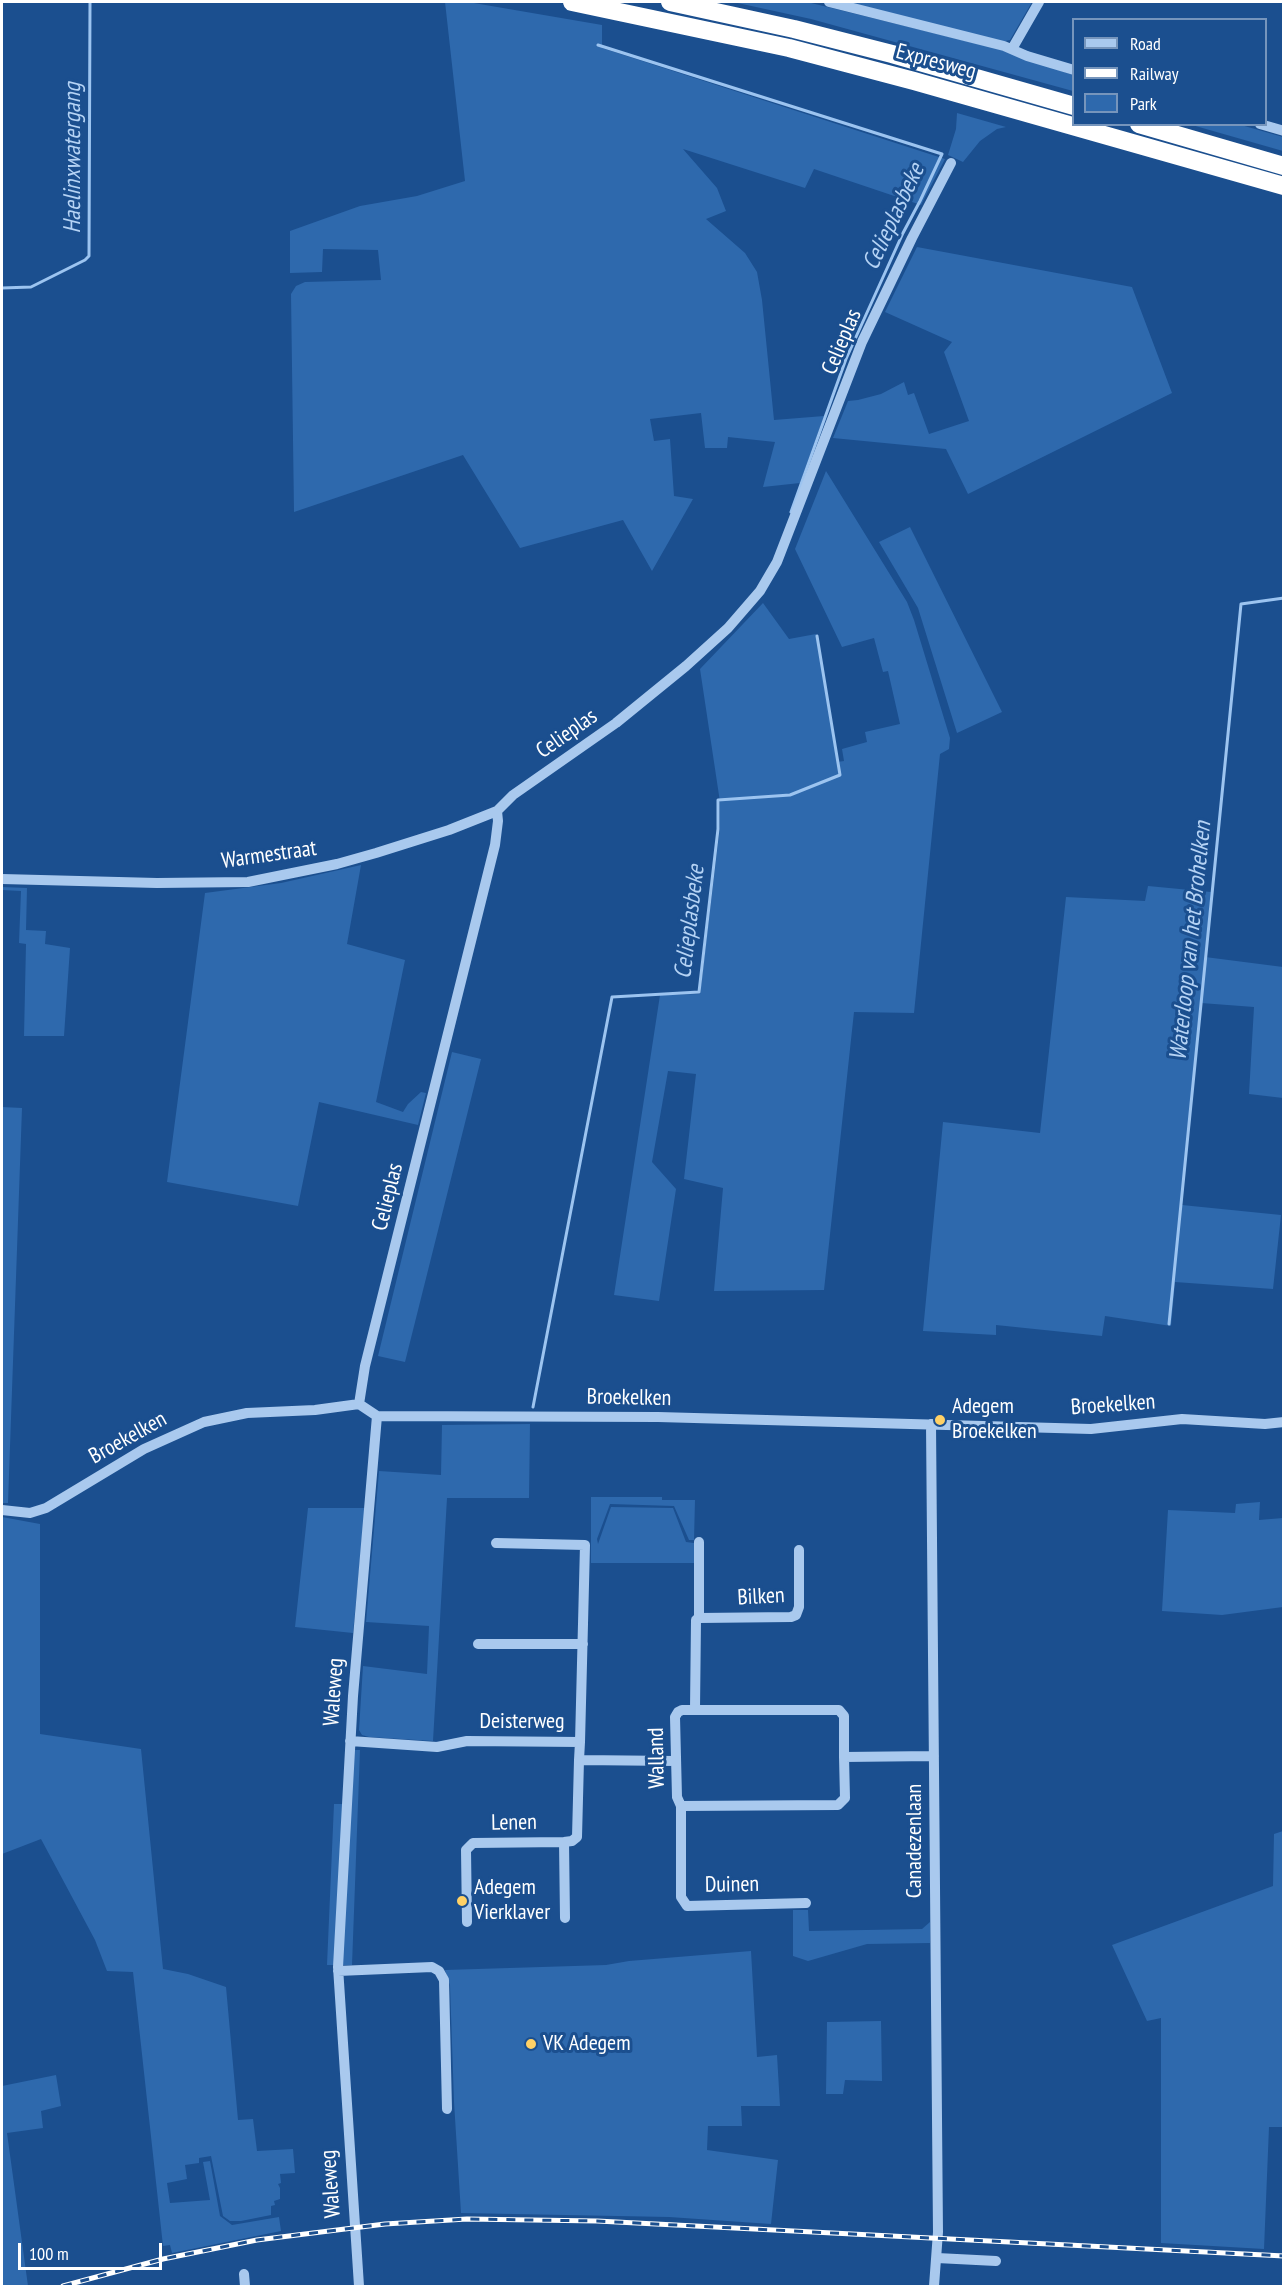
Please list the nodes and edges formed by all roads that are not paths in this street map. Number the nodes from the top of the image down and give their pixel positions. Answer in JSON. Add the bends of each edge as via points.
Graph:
{"nodes":[{"id":1,"x":572,"y":2,"type":"edge"},
{"id":2,"x":670,"y":2,"type":"edge"},
{"id":3,"x":830,"y":2,"type":"edge"},
{"id":4,"x":1039,"y":2,"type":"edge"},
{"id":5,"x":1012,"y":49,"type":"junction"},
{"id":6,"x":1072,"y":69,"type":"edge"},
{"id":7,"x":1072,"y":105,"type":"edge"},
{"id":8,"x":1072,"y":126,"type":"edge"},
{"id":9,"x":1073,"y":126,"type":"edge"},
{"id":10,"x":1146,"y":126,"type":"edge"},
{"id":11,"x":1267,"y":126,"type":"edge"},
{"id":12,"x":1284,"y":131,"type":"edge"},
{"id":13,"x":951,"y":163,"type":"dead end"},
{"id":14,"x":1284,"y":166,"type":"edge"},
{"id":15,"x":1284,"y":186,"type":"edge"},
{"id":16,"x":497,"y":811,"type":"junction"},
{"id":17,"x":2,"y":879,"type":"edge"},
{"id":18,"x":359,"y":1404,"type":"junction"},
{"id":19,"x":377,"y":1416,"type":"junction"},
{"id":20,"x":1284,"y":1422,"type":"edge"},
{"id":21,"x":931,"y":1424,"type":"junction"},
{"id":22,"x":2,"y":1510,"type":"edge"},
{"id":23,"x":699,"y":1542,"type":"dead end"},
{"id":24,"x":496,"y":1544,"type":"dead end"},
{"id":25,"x":799,"y":1550,"type":"dead end"},
{"id":26,"x":699,"y":1618,"type":"junction"},
{"id":27,"x":478,"y":1644,"type":"dead end"},
{"id":28,"x":583,"y":1644,"type":"junction"},
{"id":29,"x":694,"y":1709,"type":"junction"},
{"id":30,"x":350,"y":1741,"type":"junction"},
{"id":31,"x":580,"y":1742,"type":"junction"},
{"id":32,"x":934,"y":1756,"type":"junction"},
{"id":33,"x":844,"y":1757,"type":"junction"},
{"id":34,"x":579,"y":1760,"type":"junction"},
{"id":35,"x":675,"y":1761,"type":"junction"},
{"id":36,"x":681,"y":1806,"type":"junction"},
{"id":37,"x":564,"y":1842,"type":"junction"},
{"id":38,"x":806,"y":1903,"type":"dead end"},
{"id":39,"x":565,"y":1918,"type":"dead end"},
{"id":40,"x":467,"y":1922,"type":"dead end"},
{"id":41,"x":338,"y":1971,"type":"junction"},
{"id":42,"x":447,"y":2109,"type":"dead end"},
{"id":43,"x":937,"y":2258,"type":"junction"},
{"id":44,"x":996,"y":2261,"type":"dead end"},
{"id":45,"x":244,"y":2274,"type":"dead end"},
{"id":46,"x":245,"y":2286,"type":"edge"},
{"id":47,"x":359,"y":2286,"type":"edge"},
{"id":48,"x":934,"y":2286,"type":"edge"}],
"edges":[{"from":1,"to":8,"type":"highway","name":"Expresweg","via":[[789,48]]},
{"from":2,"to":7,"type":"highway","name":"Expresweg","via":[[892,54]]},
{"from":3,"to":5,"type":"street"},
{"from":4,"to":5,"type":"street"},
{"from":5,"to":6,"type":"street"},
{"from":9,"to":15,"type":"highway","name":"Expresweg"},
{"from":10,"to":14,"type":"highway"},
{"from":11,"to":12,"type":"street"},
{"from":13,"to":16,"type":"street","name":"Celieplas","via":[[862,342],[777,562],[760,591],[728,628],[686,666]]},
{"from":16,"to":17,"type":"street","name":"Warmestraat","via":[[376,853],[248,882]]},
{"from":16,"to":18,"type":"street","name":"Celieplas","via":[[495,845],[365,1366]]},
{"from":18,"to":19,"type":"street"},
{"from":18,"to":22,"type":"street","name":"Broekelken","via":[[247,1413],[204,1422],[144,1449],[46,1508],[30,1513]]},
{"from":19,"to":21,"type":"street","name":"Broekelken"},
{"from":19,"to":30,"type":"street","name":"Waleweg"},
{"from":20,"to":21,"type":"street","name":"Broekelken","via":[[1182,1419],[1091,1429]]},
{"from":21,"to":32,"type":"street","name":"Canadezenlaan"},
{"from":23,"to":26,"type":"street"},
{"from":24,"to":28,"type":"street","via":[[585,1545]]},
{"from":25,"to":26,"type":"street","name":"Bilken","via":[[796,1615]]},
{"from":26,"to":29,"type":"street","via":[[694,1624]]},
{"from":27,"to":28,"type":"street"},
{"from":28,"to":31,"type":"street"},
{"from":29,"to":33,"type":"street","name":"Walland","via":[[839,1710],[844,1716]]},
{"from":29,"to":35,"type":"street","name":"Walland","via":[[682,1710],[675,1717]]},
{"from":30,"to":31,"type":"street","name":"Deisterweg","via":[[437,1747],[467,1741]]},
{"from":30,"to":41,"type":"street","name":"Waleweg"},
{"from":31,"to":34,"type":"street","name":"Deisterweg"},
{"from":32,"to":33,"type":"street"},
{"from":32,"to":43,"type":"street","name":"Canadezenlaan"},
{"from":33,"to":36,"type":"street","name":"Walland","via":[[845,1798],[838,1805]]},
{"from":34,"to":35,"type":"street","name":"Deisterweg"},
{"from":34,"to":37,"type":"street","name":"Lenen","via":[[577,1836]]},
{"from":35,"to":36,"type":"street","name":"Walland"},
{"from":36,"to":38,"type":"street","name":"Duinen","via":[[681,1897],[687,1906]]},
{"from":37,"to":39,"type":"street","name":"Lenen"},
{"from":37,"to":40,"type":"street","name":"Lenen","via":[[473,1843],[466,1850]]},
{"from":41,"to":42,"type":"street","via":[[432,1967],[440,1971],[444,1980]]},
{"from":41,"to":47,"type":"street","name":"Waleweg"},
{"from":43,"to":44,"type":"street"},
{"from":43,"to":48,"type":"street","name":"Canadezenlaan"},
{"from":45,"to":46,"type":"street"}]}
